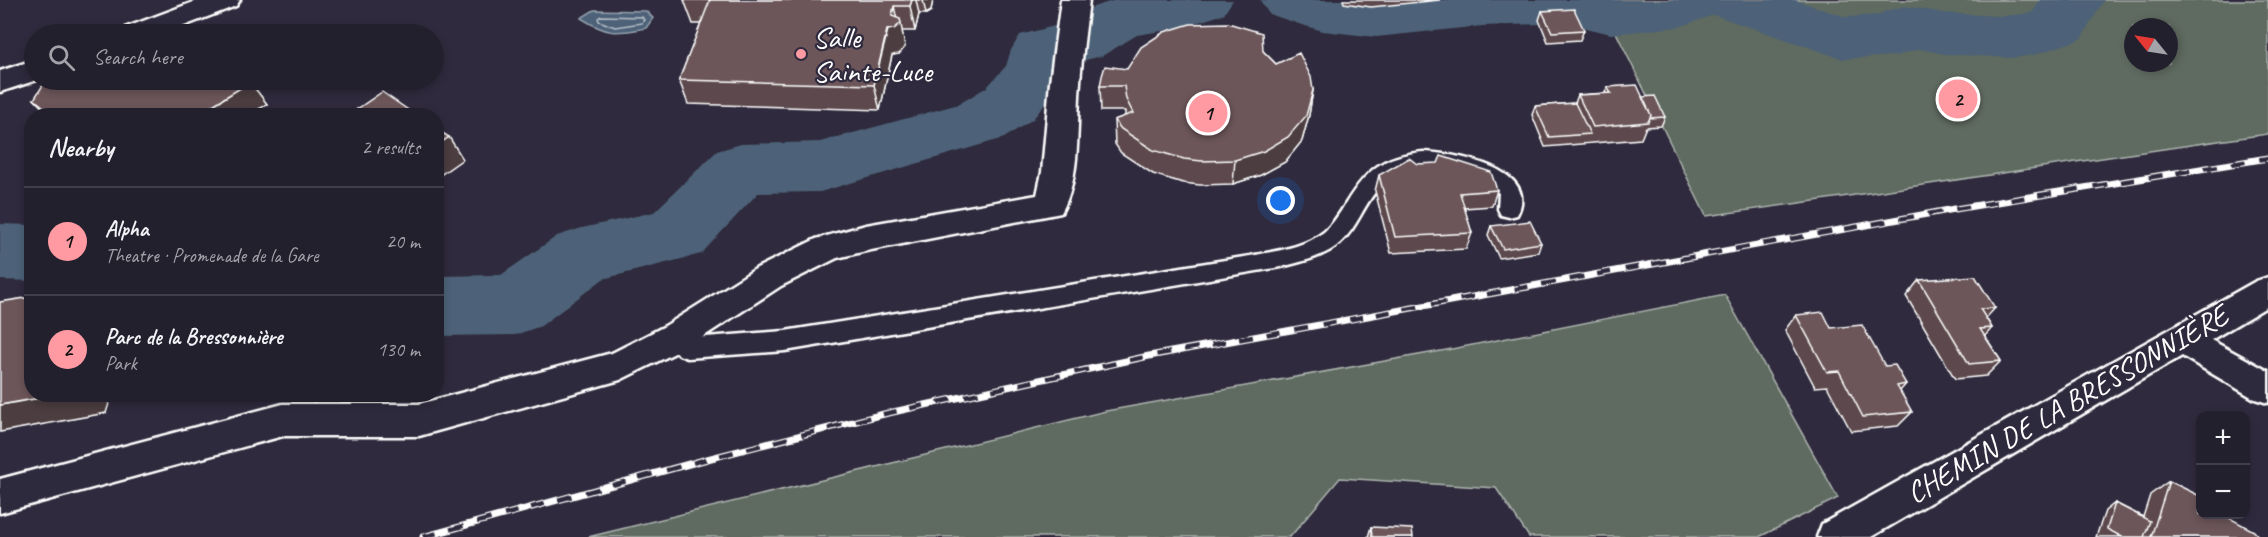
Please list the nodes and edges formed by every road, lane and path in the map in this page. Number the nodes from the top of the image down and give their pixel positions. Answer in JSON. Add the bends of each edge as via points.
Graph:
{"nodes":[{"id":1,"x":226,"y":0,"type":"edge"},
{"id":2,"x":1074,"y":8,"type":"edge"},
{"id":3,"x":165,"y":12,"type":"edge"},
{"id":4,"x":149,"y":24,"type":"edge"},
{"id":5,"x":24,"y":74,"type":"edge"},
{"id":6,"x":0,"y":82,"type":"edge"},
{"id":7,"x":1509,"y":209,"type":"dead end"},
{"id":8,"x":2268,"y":290,"type":"edge"},
{"id":9,"x":677,"y":336,"type":"junction"},
{"id":10,"x":2184,"y":338,"type":"junction"},
{"id":11,"x":2268,"y":388,"type":"edge"},
{"id":12,"x":0,"y":496,"type":"edge"},
{"id":13,"x":1836,"y":537,"type":"edge"}],
"edges":[{"from":1,"to":3,"type":"street"},
{"from":2,"to":9,"type":"street","via":[[1058,172],[1050,205],[828,248],[769,277]]},
{"from":3,"to":4,"type":"street"},
{"from":5,"to":6,"type":"street"},
{"from":7,"to":9,"type":"lane","via":[[1510,190],[1485,172],[1426,158],[1385,169],[1370,183],[1340,231],[1328,241],[1250,265],[785,341],[687,348]]},
{"from":8,"to":10,"type":"street","name":"CHEMIN DE LA BRESSONNIÈRE"},
{"from":9,"to":12,"type":"street","via":[[620,365],[419,420],[283,420]]},
{"from":10,"to":11,"type":"street","via":[[2201,352]]},
{"from":10,"to":13,"type":"street","name":"CHEMIN DE LA BRESSONNIÈRE"}]}
